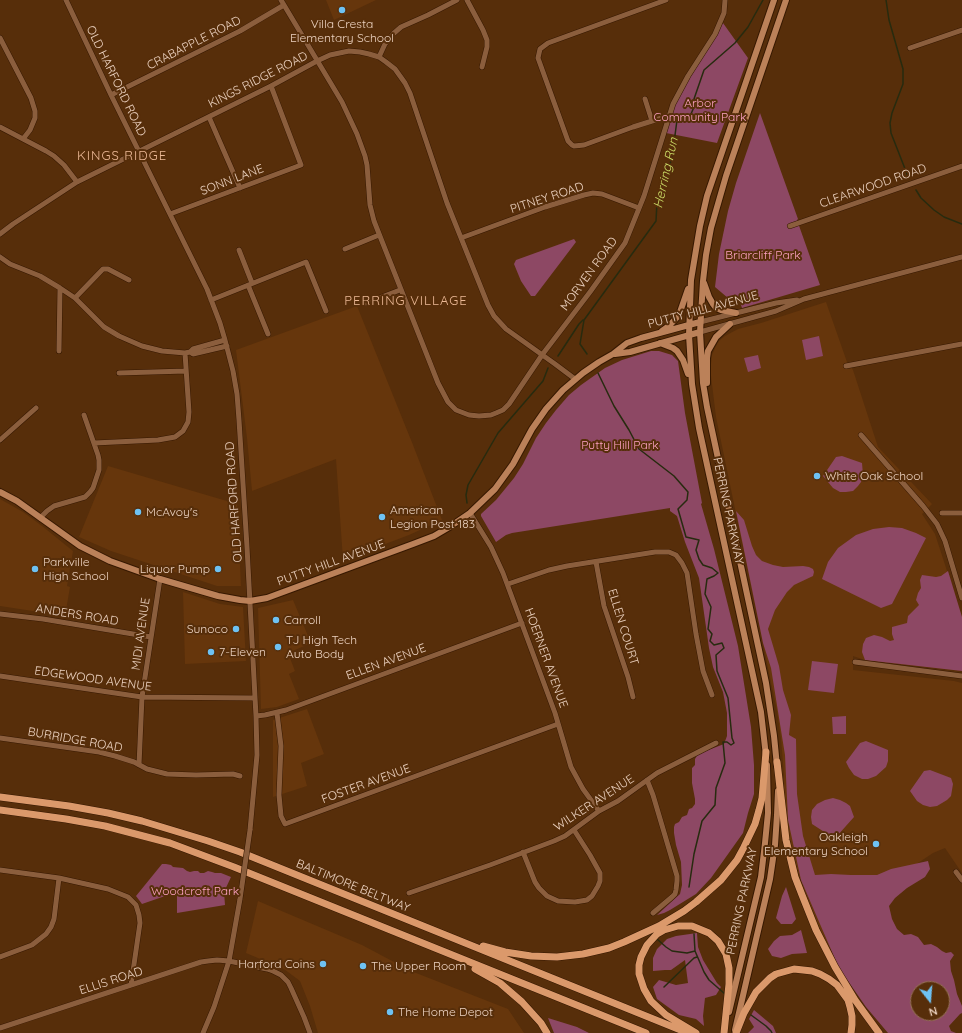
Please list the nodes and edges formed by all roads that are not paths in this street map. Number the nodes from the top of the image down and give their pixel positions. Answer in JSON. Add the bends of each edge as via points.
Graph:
{"nodes":[{"id":1,"x":66,"y":0,"type":"edge"},
{"id":2,"x":281,"y":0,"type":"edge"},
{"id":3,"x":457,"y":0,"type":"edge"},
{"id":4,"x":467,"y":0,"type":"edge"},
{"id":5,"x":666,"y":0,"type":"edge"},
{"id":6,"x":725,"y":0,"type":"edge"},
{"id":7,"x":774,"y":0,"type":"edge"},
{"id":8,"x":786,"y":0,"type":"edge"},
{"id":9,"x":284,"y":5,"type":"junction"},
{"id":10,"x":962,"y":30,"type":"edge"},
{"id":11,"x":0,"y":38,"type":"edge"},
{"id":12,"x":910,"y":48,"type":"dead end"},
{"id":13,"x":378,"y":57,"type":"junction"},
{"id":14,"x":317,"y":61,"type":"junction"},
{"id":15,"x":482,"y":67,"type":"dead end"},
{"id":16,"x":271,"y":86,"type":"junction"},
{"id":17,"x":111,"y":95,"type":"junction"},
{"id":18,"x":645,"y":99,"type":"dead end"},
{"id":19,"x":668,"y":116,"type":"junction"},
{"id":20,"x":209,"y":117,"type":"junction"},
{"id":21,"x":652,"y":121,"type":"junction"},
{"id":22,"x":0,"y":127,"type":"edge"},
{"id":23,"x":23,"y":139,"type":"junction"},
{"id":24,"x":139,"y":151,"type":"junction"},
{"id":25,"x":962,"y":166,"type":"edge"},
{"id":26,"x":77,"y":182,"type":"junction"},
{"id":27,"x":240,"y":188,"type":"junction"},
{"id":28,"x":639,"y":208,"type":"junction"},
{"id":29,"x":170,"y":214,"type":"junction"},
{"id":30,"x":790,"y":226,"type":"dead end"},
{"id":31,"x":0,"y":234,"type":"edge"},
{"id":32,"x":379,"y":235,"type":"junction"},
{"id":33,"x":461,"y":238,"type":"junction"},
{"id":34,"x":345,"y":248,"type":"dead end"},
{"id":35,"x":239,"y":250,"type":"dead end"},
{"id":36,"x":962,"y":256,"type":"edge"},
{"id":37,"x":0,"y":257,"type":"edge"},
{"id":38,"x":129,"y":280,"type":"dead end"},
{"id":39,"x":691,"y":280,"type":"junction"},
{"id":40,"x":703,"y":281,"type":"junction"},
{"id":41,"x":250,"y":284,"type":"junction"},
{"id":42,"x":60,"y":288,"type":"junction"},
{"id":43,"x":400,"y":290,"type":"junction"},
{"id":44,"x":75,"y":298,"type":"junction"},
{"id":45,"x":804,"y":299,"type":"junction"},
{"id":46,"x":211,"y":300,"type":"junction"},
{"id":47,"x":366,"y":303,"type":"dead end"},
{"id":48,"x":326,"y":312,"type":"dead end"},
{"id":49,"x":736,"y":313,"type":"junction"},
{"id":50,"x":700,"y":322,"type":"junction"},
{"id":51,"x":730,"y":324,"type":"junction"},
{"id":52,"x":689,"y":325,"type":"junction"},
{"id":53,"x":700,"y":332,"type":"junction"},
{"id":54,"x":268,"y":334,"type":"dead end"},
{"id":55,"x":657,"y":334,"type":"junction"},
{"id":56,"x":689,"y":335,"type":"junction"},
{"id":57,"x":226,"y":340,"type":"junction"},
{"id":58,"x":659,"y":343,"type":"junction"},
{"id":59,"x":962,"y":344,"type":"edge"},
{"id":60,"x":227,"y":346,"type":"junction"},
{"id":61,"x":59,"y":350,"type":"dead end"},
{"id":62,"x":187,"y":353,"type":"junction"},
{"id":63,"x":613,"y":354,"type":"junction"},
{"id":64,"x":542,"y":355,"type":"junction"},
{"id":65,"x":846,"y":366,"type":"dead end"},
{"id":66,"x":186,"y":370,"type":"junction"},
{"id":67,"x":119,"y":372,"type":"dead end"},
{"id":68,"x":575,"y":379,"type":"junction"},
{"id":69,"x":692,"y":384,"type":"junction"},
{"id":70,"x":707,"y":407,"type":"junction"},
{"id":71,"x":36,"y":408,"type":"dead end"},
{"id":72,"x":84,"y":415,"type":"dead end"},
{"id":73,"x":861,"y":435,"type":"dead end"},
{"id":74,"x":0,"y":440,"type":"edge"},
{"id":75,"x":94,"y":442,"type":"junction"},
{"id":76,"x":0,"y":492,"type":"edge"},
{"id":77,"x":470,"y":513,"type":"junction"},
{"id":78,"x":942,"y":513,"type":"dead end"},
{"id":79,"x":962,"y":513,"type":"edge"},
{"id":80,"x":40,"y":518,"type":"junction"},
{"id":81,"x":596,"y":562,"type":"junction"},
{"id":82,"x":160,"y":579,"type":"junction"},
{"id":83,"x":508,"y":584,"type":"junction"},
{"id":84,"x":962,"y":598,"type":"edge"},
{"id":85,"x":250,"y":601,"type":"junction"},
{"id":86,"x":0,"y":614,"type":"edge"},
{"id":87,"x":522,"y":623,"type":"junction"},
{"id":88,"x":151,"y":637,"type":"junction"},
{"id":89,"x":855,"y":662,"type":"dead end"},
{"id":90,"x":0,"y":676,"type":"edge"},
{"id":91,"x":962,"y":676,"type":"edge"},
{"id":92,"x":712,"y":695,"type":"dead end"},
{"id":93,"x":142,"y":697,"type":"junction"},
{"id":94,"x":633,"y":697,"type":"dead end"},
{"id":95,"x":255,"y":698,"type":"junction"},
{"id":96,"x":277,"y":713,"type":"junction"},
{"id":97,"x":256,"y":716,"type":"junction"},
{"id":98,"x":558,"y":724,"type":"junction"},
{"id":99,"x":0,"y":738,"type":"edge"},
{"id":100,"x":716,"y":743,"type":"dead end"},
{"id":101,"x":766,"y":752,"type":"junction"},
{"id":102,"x":777,"y":762,"type":"junction"},
{"id":103,"x":139,"y":765,"type":"junction"},
{"id":104,"x":240,"y":776,"type":"dead end"},
{"id":105,"x":647,"y":780,"type":"junction"},
{"id":106,"x":0,"y":797,"type":"edge"},
{"id":107,"x":0,"y":810,"type":"edge"},
{"id":108,"x":599,"y":811,"type":"junction"},
{"id":109,"x":574,"y":830,"type":"junction"},
{"id":110,"x":523,"y":852,"type":"junction"},
{"id":111,"x":0,"y":870,"type":"edge"},
{"id":112,"x":956,"y":872,"type":"dead end"},
{"id":113,"x":59,"y":878,"type":"junction"},
{"id":114,"x":962,"y":880,"type":"edge"},
{"id":115,"x":409,"y":893,"type":"dead end"},
{"id":116,"x":653,"y":913,"type":"dead end"},
{"id":117,"x":450,"y":937,"type":"junction"},
{"id":118,"x":450,"y":955,"type":"junction"},
{"id":119,"x":0,"y":957,"type":"edge"},
{"id":120,"x":229,"y":961,"type":"junction"},
{"id":121,"x":131,"y":985,"type":"junction"},
{"id":122,"x":0,"y":1028,"type":"edge"},
{"id":123,"x":203,"y":1033,"type":"edge"},
{"id":124,"x":310,"y":1033,"type":"edge"},
{"id":125,"x":547,"y":1033,"type":"edge"},
{"id":126,"x":646,"y":1033,"type":"edge"},
{"id":127,"x":688,"y":1033,"type":"edge"},
{"id":128,"x":696,"y":1033,"type":"edge"},
{"id":129,"x":724,"y":1033,"type":"edge"},
{"id":130,"x":735,"y":1033,"type":"edge"},
{"id":131,"x":851,"y":1033,"type":"edge"},
{"id":132,"x":879,"y":1033,"type":"edge"}],
"edges":[{"from":1,"to":17,"type":"street","name":"OLD HARFORD ROAD"},
{"from":2,"to":9,"type":"street"},
{"from":3,"to":13,"type":"street","via":[[401,27],[385,44]]},
{"from":4,"to":15,"type":"street","via":[[486,40],[487,47]]},
{"from":5,"to":21,"type":"street","via":[[548,43],[540,49],[539,55],[568,141],[572,145],[584,145]]},
{"from":6,"to":19,"type":"street","name":"MORVEN ROAD","via":[[724,13],[715,34],[680,88]]},
{"from":7,"to":39,"type":"main road","name":"PERRING PARKWAY","via":[[707,196]]},
{"from":8,"to":40,"type":"main road","name":"PERRING PARKWAY","via":[[719,199],[711,228]]},
{"from":9,"to":14,"type":"street"},
{"from":9,"to":17,"type":"street","name":"CRABAPPLE ROAD","via":[[234,34]]},
{"from":10,"to":12,"type":"street"},
{"from":11,"to":23,"type":"street","via":[[31,98],[35,111],[30,130]]},
{"from":13,"to":14,"type":"street","name":"KINGS RIDGE ROAD","via":[[349,51]]},
{"from":13,"to":33,"type":"street","name":"KINGS RIDGE ROAD","via":[[395,69],[410,93]]},
{"from":14,"to":16,"type":"street","name":"KINGS RIDGE ROAD"},
{"from":14,"to":32,"type":"street","via":[[342,102],[365,156],[371,209]]},
{"from":16,"to":20,"type":"street","name":"KINGS RIDGE ROAD"},
{"from":16,"to":27,"type":"street","name":"SONN LANE","via":[[301,165]]},
{"from":17,"to":24,"type":"street","name":"OLD HARFORD ROAD"},
{"from":18,"to":21,"type":"street"},
{"from":19,"to":21,"type":"street"},
{"from":19,"to":28,"type":"street","name":"MORVEN ROAD"},
{"from":20,"to":24,"type":"street","name":"KINGS RIDGE ROAD"},
{"from":20,"to":27,"type":"street"},
{"from":22,"to":23,"type":"street"},
{"from":23,"to":26,"type":"street","via":[[54,156],[64,164]]},
{"from":24,"to":26,"type":"street","name":"KINGS RIDGE ROAD"},
{"from":24,"to":29,"type":"street","name":"OLD HARFORD ROAD"},
{"from":25,"to":30,"type":"street","name":"CLEARWOOD ROAD"},
{"from":26,"to":31,"type":"street","name":"KINGS RIDGE ROAD"},
{"from":27,"to":29,"type":"street","name":"SONN LANE"},
{"from":28,"to":33,"type":"street","name":"PITNEY ROAD","via":[[610,196],[584,195]]},
{"from":28,"to":64,"type":"street","name":"MORVEN ROAD","via":[[625,243]]},
{"from":29,"to":46,"type":"street","name":"OLD HARFORD ROAD"},
{"from":32,"to":34,"type":"street"},
{"from":32,"to":43,"type":"street"},
{"from":33,"to":64,"type":"street","name":"KINGS RIDGE ROAD","via":[[494,316],[506,330]]},
{"from":35,"to":41,"type":"street"},
{"from":36,"to":45,"type":"street","name":"PUTTY HILL AVENUE"},
{"from":37,"to":42,"type":"street"},
{"from":38,"to":44,"type":"street","via":[[103,269]]},
{"from":39,"to":52,"type":"main road","name":"PERRING PARKWAY"},
{"from":39,"to":55,"type":"main road","via":[[679,315]]},
{"from":40,"to":49,"type":"main road","via":[[716,308]]},
{"from":40,"to":50,"type":"main road","name":"PERRING PARKWAY"},
{"from":41,"to":46,"type":"street"},
{"from":41,"to":48,"type":"street","via":[[306,262]]},
{"from":41,"to":54,"type":"street"},
{"from":42,"to":44,"type":"street"},
{"from":42,"to":61,"type":"street"},
{"from":43,"to":47,"type":"street"},
{"from":43,"to":64,"type":"street","name":"MORVEN ROAD","via":[[438,383],[448,402],[462,413],[485,416],[506,407]]},
{"from":44,"to":62,"type":"street","via":[[101,325],[119,336],[142,346]]},
{"from":45,"to":49,"type":"street","name":"PUTTY HILL AVENUE"},
{"from":45,"to":51,"type":"street","name":"PUTTY HILL AVENUE","via":[[776,311]]},
{"from":46,"to":57,"type":"street","name":"OLD HARFORD ROAD"},
{"from":49,"to":50,"type":"street","name":"PUTTY HILL AVENUE"},
{"from":50,"to":52,"type":"main road","name":"PUTTY HILL AVENUE"},
{"from":50,"to":53,"type":"main road","name":"PERRING PARKWAY"},
{"from":51,"to":53,"type":"street","name":"PUTTY HILL AVENUE"},
{"from":51,"to":70,"type":"main road","via":[[716,336],[708,351]]},
{"from":52,"to":55,"type":"main road","name":"PUTTY HILL AVENUE"},
{"from":52,"to":56,"type":"main road","name":"PERRING PARKWAY"},
{"from":53,"to":56,"type":"main road","name":"PUTTY HILL AVENUE"},
{"from":53,"to":70,"type":"main road","name":"PERRING PARKWAY"},
{"from":55,"to":63,"type":"main road","name":"PUTTY HILL AVENUE","via":[[627,343]]},
{"from":56,"to":58,"type":"main road","name":"PUTTY HILL AVENUE"},
{"from":56,"to":69,"type":"main road","name":"PERRING PARKWAY"},
{"from":57,"to":60,"type":"street","name":"OLD HARFORD ROAD"},
{"from":57,"to":62,"type":"street"},
{"from":58,"to":63,"type":"main road","name":"PUTTY HILL AVENUE","via":[[630,352]]},
{"from":58,"to":69,"type":"main road","via":[[673,348],[680,354]]},
{"from":59,"to":65,"type":"street"},
{"from":60,"to":62,"type":"street","via":[[193,354]]},
{"from":60,"to":85,"type":"street","name":"OLD HARFORD ROAD","via":[[238,407]]},
{"from":62,"to":66,"type":"street"},
{"from":63,"to":68,"type":"main road","name":"PUTTY HILL AVENUE"},
{"from":64,"to":68,"type":"street","name":"KINGS RIDGE ROAD"},
{"from":66,"to":67,"type":"street"},
{"from":66,"to":75,"type":"street","via":[[189,418],[183,431],[175,437],[158,440]]},
{"from":68,"to":77,"type":"main road","name":"PUTTY HILL AVENUE","via":[[539,419],[501,481]]},
{"from":69,"to":101,"type":"main road","name":"PERRING PARKWAY","via":[[699,428],[761,712]]},
{"from":70,"to":102,"type":"main road","name":"PERRING PARKWAY","via":[[766,684]]},
{"from":71,"to":74,"type":"street"},
{"from":72,"to":75,"type":"street"},
{"from":73,"to":84,"type":"street","via":[[937,524],[945,541]]},
{"from":75,"to":80,"type":"street","via":[[99,470],[93,488],[85,497],[54,506]]},
{"from":76,"to":80,"type":"main road","name":"PUTTY HILL AVENUE"},
{"from":77,"to":83,"type":"street","name":"HOERNER AVENUE","via":[[491,547]]},
{"from":77,"to":85,"type":"main road","name":"PUTTY HILL AVENUE","via":[[419,542],[267,598]]},
{"from":78,"to":79,"type":"street"},
{"from":80,"to":82,"type":"main road","name":"PUTTY HILL AVENUE","via":[[88,551]]},
{"from":81,"to":83,"type":"street","via":[[550,570]]},
{"from":81,"to":92,"type":"street","via":[[664,552],[676,555],[687,573],[703,671]]},
{"from":81,"to":94,"type":"street","name":"ELLEN COURT","via":[[604,606]]},
{"from":82,"to":85,"type":"main road","name":"PUTTY HILL AVENUE","via":[[218,596]]},
{"from":82,"to":88,"type":"street","name":"MIDI AVENUE"},
{"from":83,"to":87,"type":"street","name":"HOERNER AVENUE"},
{"from":85,"to":95,"type":"street","name":"OLD HARFORD ROAD"},
{"from":86,"to":88,"type":"street","name":"ANDERS ROAD"},
{"from":87,"to":96,"type":"street","name":"ELLEN AVENUE"},
{"from":87,"to":98,"type":"street","name":"HOERNER AVENUE"},
{"from":88,"to":93,"type":"street","name":"MIDI AVENUE"},
{"from":89,"to":91,"type":"street"},
{"from":90,"to":93,"type":"street","name":"EDGEWOOD AVENUE"},
{"from":93,"to":95,"type":"street","name":"EDGEWOOD AVENUE"},
{"from":93,"to":103,"type":"street","name":"MIDI AVENUE"},
{"from":95,"to":97,"type":"street","name":"OLD HARFORD ROAD"},
{"from":96,"to":97,"type":"street","name":"ELLEN AVENUE"},
{"from":96,"to":98,"type":"street","name":"FOSTER AVENUE","via":[[281,746],[279,795],[281,816],[285,824]]},
{"from":97,"to":120,"type":"street","name":"OLD HARFORD ROAD","bridge":true,"via":[[256,755],[250,830]]},
{"from":98,"to":108,"type":"street","name":"HOERNER AVENUE","via":[[575,774]]},
{"from":99,"to":103,"type":"street","name":"BURRIDGE ROAD","via":[[99,752],[124,758]]},
{"from":100,"to":105,"type":"street","name":"WILKER AVENUE"},
{"from":101,"to":117,"type":"highway","via":[[762,798],[755,824],[743,849],[730,870],[714,887],[660,926],[609,948],[570,956],[544,957],[505,952]]},
{"from":101,"to":129,"type":"main road","name":"PERRING PARKWAY","via":[[768,813],[761,877]]},
{"from":102,"to":130,"type":"main road","name":"PERRING PARKWAY","via":[[777,815],[770,878]]},
{"from":102,"to":132,"type":"highway","via":[[783,826],[808,913],[835,967]]},
{"from":103,"to":104,"type":"street","name":"BURRIDGE ROAD","via":[[167,774]]},
{"from":105,"to":108,"type":"street","name":"WILKER AVENUE"},
{"from":105,"to":116,"type":"street","via":[[677,876],[674,894]]},
{"from":106,"to":117,"type":"highway","name":"BALTIMORE BELTWAY","via":[[108,813],[176,830],[240,852]]},
{"from":107,"to":118,"type":"highway","via":[[105,826],[170,843]]},
{"from":108,"to":109,"type":"street","name":"WILKER AVENUE"},
{"from":109,"to":110,"type":"street","name":"WILKER AVENUE","via":[[554,841]]},
{"from":109,"to":110,"type":"street","via":[[600,873],[598,886],[587,900],[558,901],[547,896],[535,882]]},
{"from":110,"to":115,"type":"street","name":"WILKER AVENUE"},
{"from":111,"to":113,"type":"street"},
{"from":112,"to":114,"type":"street"},
{"from":113,"to":119,"type":"street","via":[[51,928],[32,945]]},
{"from":113,"to":121,"type":"street","via":[[108,889],[128,897],[134,903],[140,923]]},
{"from":117,"to":127,"type":"highway","name":"BALTIMORE BELTWAY"},
{"from":118,"to":125,"type":"highway","via":[[508,990],[532,1012]]},
{"from":118,"to":126,"type":"highway"},
{"from":120,"to":121,"type":"street","name":"ELLIS ROAD","via":[[208,961]]},
{"from":120,"to":123,"type":"street","name":"OLD HARFORD ROAD"},
{"from":120,"to":124,"type":"street","name":"ELLIS ROAD","via":[[267,969],[281,975],[291,988]]},
{"from":121,"to":122,"type":"street","name":"ELLIS ROAD"},
{"from":128,"to":129,"type":"highway","via":[[666,1015],[651,1001],[639,974],[643,951],[657,934],[670,927],[692,926],[709,932],[726,954],[729,984]]},
{"from":130,"to":131,"type":"highway","via":[[756,992],[776,974],[794,969],[812,971],[837,985],[848,1000],[852,1016]]}]}
